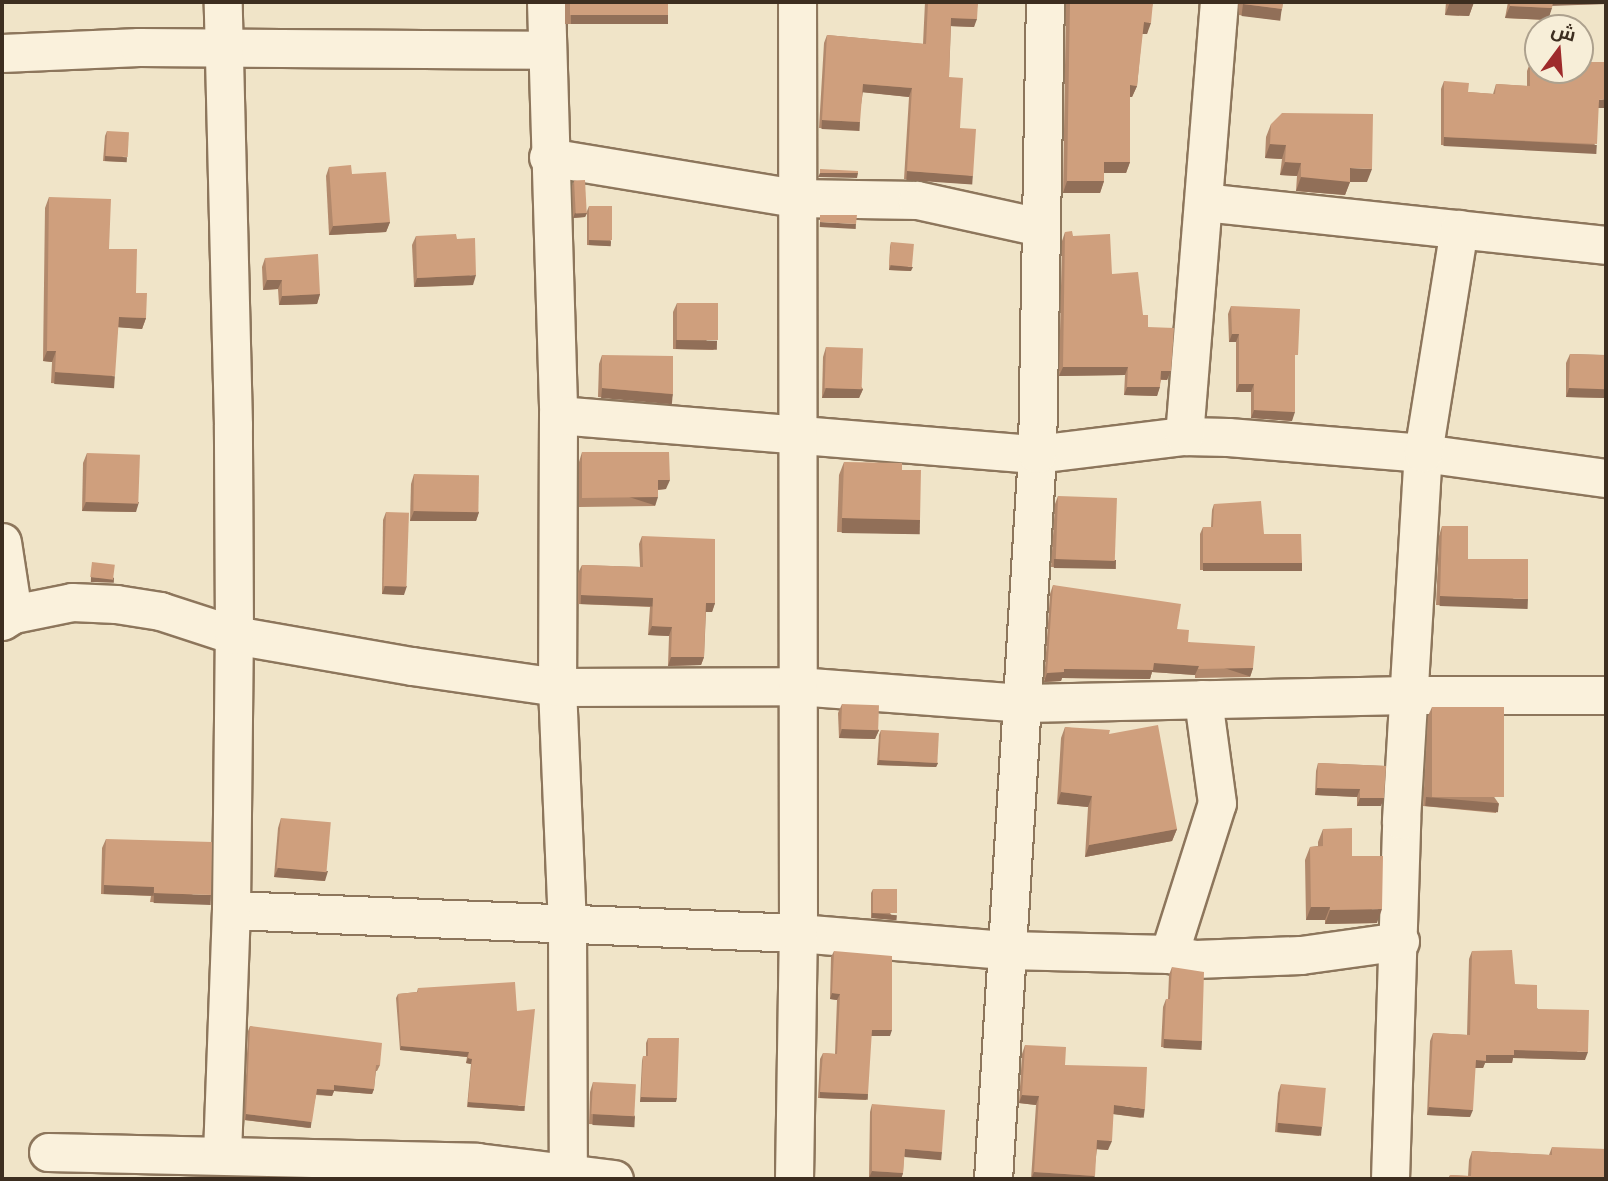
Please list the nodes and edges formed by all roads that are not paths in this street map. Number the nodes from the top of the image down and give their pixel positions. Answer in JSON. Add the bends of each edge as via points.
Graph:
{"nodes":[{"id":1,"x":223,"y":2,"type":"edge"},
{"id":2,"x":546,"y":2,"type":"edge"},
{"id":3,"x":797,"y":2,"type":"edge"},
{"id":4,"x":1045,"y":2,"type":"edge"},
{"id":5,"x":1219,"y":2,"type":"edge"},
{"id":6,"x":222,"y":50,"type":"junction"},
{"id":7,"x":546,"y":50,"type":"junction"},
{"id":8,"x":2,"y":53,"type":"edge"},
{"id":9,"x":548,"y":157,"type":"junction"},
{"id":10,"x":797,"y":198,"type":"junction"},
{"id":11,"x":1204,"y":202,"type":"junction"},
{"id":12,"x":1040,"y":227,"type":"junction"},
{"id":13,"x":1459,"y":229,"type":"junction"},
{"id":14,"x":1606,"y":245,"type":"edge"},
{"id":15,"x":558,"y":415,"type":"junction"},
{"id":16,"x":799,"y":434,"type":"junction"},
{"id":17,"x":1184,"y":436,"type":"junction"},
{"id":18,"x":1423,"y":453,"type":"junction"},
{"id":19,"x":1037,"y":454,"type":"junction"},
{"id":20,"x":1606,"y":478,"type":"edge"},
{"id":21,"x":2,"y":542,"type":"edge"},
{"id":22,"x":8,"y":618,"type":"edge"},
{"id":23,"x":234,"y":635,"type":"junction"},
{"id":24,"x":797,"y":686,"type":"junction"},
{"id":25,"x":557,"y":687,"type":"junction"},
{"id":26,"x":1408,"y":695,"type":"junction"},
{"id":27,"x":1606,"y":695,"type":"edge"},
{"id":28,"x":1203,"y":699,"type":"junction"},
{"id":29,"x":1021,"y":703,"type":"junction"},
{"id":30,"x":231,"y":910,"type":"junction"},
{"id":31,"x":566,"y":924,"type":"junction"},
{"id":32,"x":798,"y":933,"type":"junction"},
{"id":33,"x":1400,"y":941,"type":"junction"},
{"id":34,"x":1007,"y":950,"type":"junction"},
{"id":35,"x":1169,"y":954,"type":"junction"},
{"id":36,"x":48,"y":1152,"type":"dead end"},
{"id":37,"x":222,"y":1154,"type":"junction"},
{"id":38,"x":568,"y":1175,"type":"edge"},
{"id":39,"x":614,"y":1179,"type":"edge"},
{"id":40,"x":794,"y":1179,"type":"edge"},
{"id":41,"x":993,"y":1179,"type":"edge"},
{"id":42,"x":1390,"y":1179,"type":"edge"}],
"edges":[{"from":1,"to":6,"type":"street"},
{"from":2,"to":7,"type":"street"},
{"from":3,"to":10,"type":"street"},
{"from":4,"to":12,"type":"street"},
{"from":5,"to":11,"type":"street"},
{"from":6,"to":7,"type":"street"},
{"from":6,"to":8,"type":"street","via":[[139,47]]},
{"from":6,"to":23,"type":"street"},
{"from":7,"to":9,"type":"street"},
{"from":9,"to":10,"type":"street"},
{"from":9,"to":15,"type":"street"},
{"from":10,"to":12,"type":"street","via":[[917,200]]},
{"from":10,"to":16,"type":"street"},
{"from":11,"to":13,"type":"street"},
{"from":11,"to":17,"type":"street"},
{"from":12,"to":19,"type":"street"},
{"from":13,"to":14,"type":"street"},
{"from":13,"to":18,"type":"street"},
{"from":15,"to":16,"type":"street"},
{"from":15,"to":25,"type":"street"},
{"from":16,"to":19,"type":"street"},
{"from":16,"to":24,"type":"street"},
{"from":17,"to":18,"type":"street"},
{"from":17,"to":19,"type":"street"},
{"from":18,"to":20,"type":"street"},
{"from":18,"to":26,"type":"street"},
{"from":19,"to":29,"type":"street"},
{"from":21,"to":22,"type":"street"},
{"from":22,"to":23,"type":"street","via":[[72,602],[116,604],[160,611]]},
{"from":23,"to":25,"type":"street"},
{"from":23,"to":30,"type":"street"},
{"from":24,"to":25,"type":"street"},
{"from":24,"to":29,"type":"street"},
{"from":24,"to":32,"type":"street"},
{"from":25,"to":31,"type":"street"},
{"from":26,"to":27,"type":"street"},
{"from":26,"to":28,"type":"street"},
{"from":26,"to":33,"type":"street"},
{"from":28,"to":29,"type":"street"},
{"from":28,"to":35,"type":"street","via":[[1217,803]]},
{"from":29,"to":34,"type":"street"},
{"from":30,"to":31,"type":"street"},
{"from":30,"to":37,"type":"street"},
{"from":31,"to":32,"type":"street"},
{"from":31,"to":38,"type":"street"},
{"from":32,"to":34,"type":"street"},
{"from":32,"to":40,"type":"street"},
{"from":33,"to":35,"type":"street","via":[[1301,954],[1195,959]]},
{"from":33,"to":42,"type":"street"},
{"from":34,"to":35,"type":"street"},
{"from":34,"to":41,"type":"street"},
{"from":36,"to":37,"type":"street"},
{"from":37,"to":38,"type":"street","via":[[477,1162]]},
{"from":38,"to":39,"type":"street"}]}
